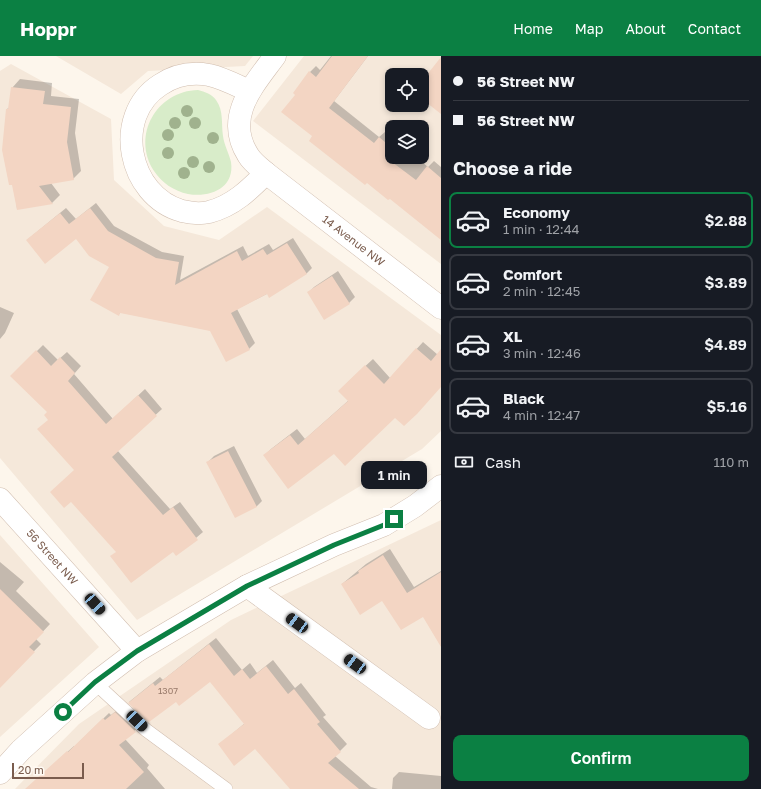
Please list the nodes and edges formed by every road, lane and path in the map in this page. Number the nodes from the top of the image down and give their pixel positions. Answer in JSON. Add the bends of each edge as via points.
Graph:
{"nodes":[{"id":1,"x":275,"y":56,"type":"edge"},
{"id":2,"x":249,"y":91,"type":"junction"},
{"id":3,"x":266,"y":173,"type":"junction"},
{"id":4,"x":441,"y":308,"type":"edge"},
{"id":5,"x":441,"y":486,"type":"edge"},
{"id":6,"x":0,"y":499,"type":"edge"},
{"id":7,"x":247,"y":586,"type":"junction"},
{"id":8,"x":137,"y":651,"type":"junction"},
{"id":9,"x":95,"y":682,"type":"junction"},
{"id":10,"x":428,"y":718,"type":"dead end"},
{"id":11,"x":0,"y":773,"type":"edge"},
{"id":12,"x":226,"y":789,"type":"edge"}],
"edges":[{"from":1,"to":2,"type":"street"},
{"from":2,"to":3,"type":"street","name":"14 Avenue NW","via":[[240,111],[239,129],[249,157]]},
{"from":2,"to":3,"type":"street","via":[[209,75],[175,76],[148,95],[137,111],[131,137],[132,153],[136,168],[147,188],[164,204],[194,213],[221,208],[235,201]]},
{"from":3,"to":4,"type":"street","name":"14 Avenue NW"},
{"from":5,"to":7,"type":"street","via":[[384,525],[334,545]]},
{"from":6,"to":8,"type":"street","name":"56 Street NW"},
{"from":7,"to":8,"type":"street"},
{"from":7,"to":10,"type":"street"},
{"from":8,"to":9,"type":"street"},
{"from":9,"to":11,"type":"street","via":[[20,750]]},
{"from":9,"to":12,"type":"lane","via":[[146,730]]}]}
